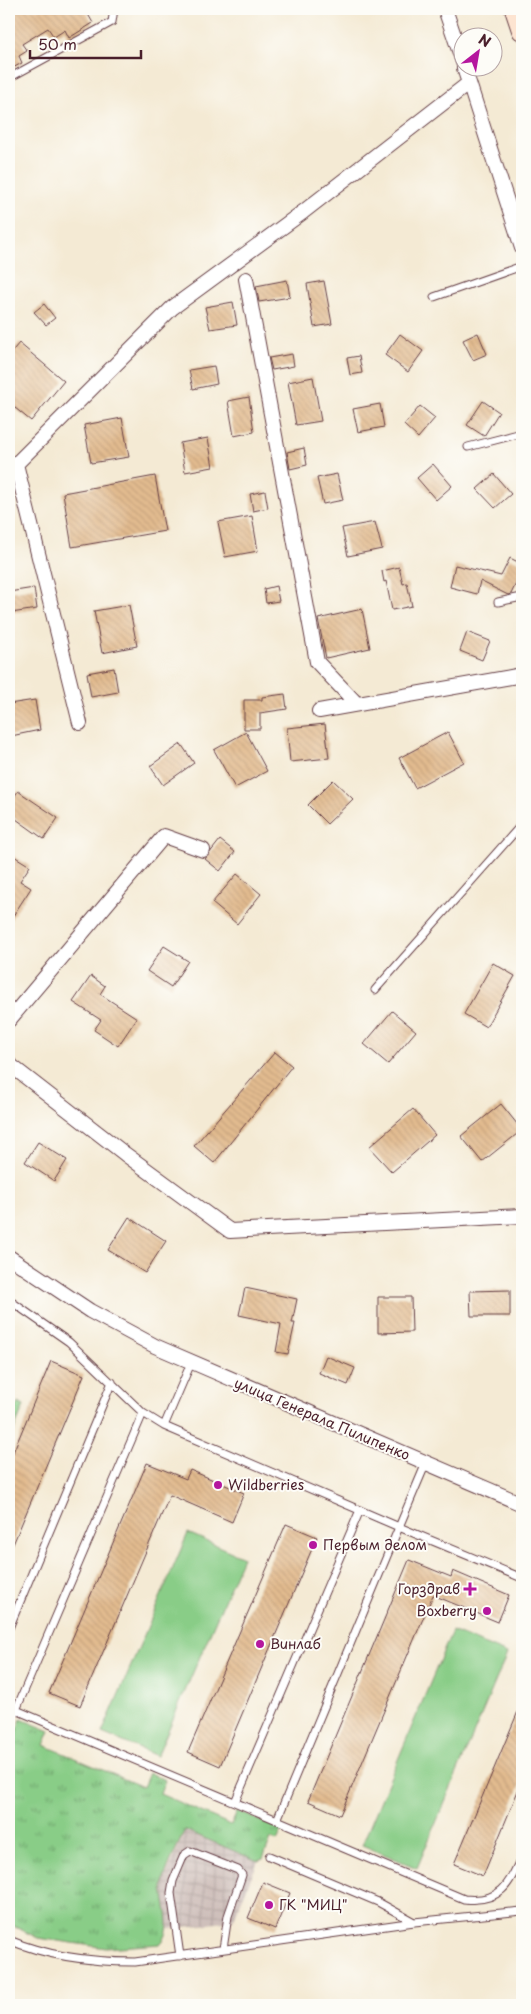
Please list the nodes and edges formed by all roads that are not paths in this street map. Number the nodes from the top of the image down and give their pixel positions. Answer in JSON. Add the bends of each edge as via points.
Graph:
{"nodes":[{"id":1,"x":114,"y":9,"type":"edge"},
{"id":2,"x":445,"y":9,"type":"edge"},
{"id":3,"x":514,"y":9,"type":"edge"},
{"id":4,"x":522,"y":30,"type":"edge"},
{"id":5,"x":454,"y":36,"type":"edge"},
{"id":6,"x":9,"y":78,"type":"edge"},
{"id":7,"x":468,"y":78,"type":"edge"},
{"id":8,"x":470,"y":83,"type":"junction"},
{"id":9,"x":522,"y":248,"type":"edge"},
{"id":10,"x":522,"y":266,"type":"edge"},
{"id":11,"x":246,"y":279,"type":"dead end"},
{"id":12,"x":434,"y":297,"type":"dead end"},
{"id":13,"x":522,"y":433,"type":"edge"},
{"id":14,"x":468,"y":447,"type":"dead end"},
{"id":15,"x":11,"y":463,"type":"edge"},
{"id":16,"x":522,"y":597,"type":"edge"},
{"id":17,"x":498,"y":602,"type":"dead end"},
{"id":18,"x":522,"y":675,"type":"edge"},
{"id":19,"x":356,"y":703,"type":"junction"},
{"id":20,"x":319,"y":711,"type":"dead end"},
{"id":21,"x":80,"y":724,"type":"dead end"},
{"id":22,"x":522,"y":824,"type":"edge"},
{"id":23,"x":203,"y":850,"type":"dead end"},
{"id":24,"x":375,"y":990,"type":"dead end"},
{"id":25,"x":9,"y":1020,"type":"edge"},
{"id":26,"x":9,"y":1064,"type":"edge"},
{"id":27,"x":522,"y":1216,"type":"edge"},
{"id":28,"x":9,"y":1257,"type":"edge"},
{"id":29,"x":9,"y":1300,"type":"edge"},
{"id":30,"x":191,"y":1363,"type":"junction"},
{"id":31,"x":112,"y":1382,"type":"junction"},
{"id":32,"x":143,"y":1413,"type":"junction"},
{"id":33,"x":164,"y":1426,"type":"junction"},
{"id":34,"x":426,"y":1463,"type":"junction"},
{"id":35,"x":522,"y":1504,"type":"edge"},
{"id":36,"x":360,"y":1510,"type":"junction"},
{"id":37,"x":400,"y":1527,"type":"junction"},
{"id":38,"x":522,"y":1578,"type":"edge"},
{"id":39,"x":9,"y":1628,"type":"edge"},
{"id":40,"x":12,"y":1709,"type":"edge"},
{"id":41,"x":235,"y":1802,"type":"junction"},
{"id":42,"x":276,"y":1820,"type":"junction"},
{"id":43,"x":522,"y":1855,"type":"edge"},
{"id":44,"x":269,"y":1856,"type":"dead end"},
{"id":45,"x":522,"y":1911,"type":"edge"},
{"id":46,"x":414,"y":1922,"type":"junction"},
{"id":47,"x":9,"y":1940,"type":"edge"},
{"id":48,"x":224,"y":1949,"type":"junction"},
{"id":49,"x":180,"y":1956,"type":"junction"}],
"edges":[{"from":1,"to":6,"type":"lane","via":[[112,22]]},
{"from":2,"to":5,"type":"street"},
{"from":3,"to":4,"type":"street"},
{"from":7,"to":8,"type":"street"},
{"from":8,"to":9,"type":"street"},
{"from":8,"to":15,"type":"street","via":[[172,308]]},
{"from":10,"to":12,"type":"lane"},
{"from":11,"to":19,"type":"street","via":[[317,662]]},
{"from":13,"to":14,"type":"lane"},
{"from":15,"to":21,"type":"street"},
{"from":16,"to":17,"type":"lane"},
{"from":18,"to":19,"type":"street"},
{"from":19,"to":20,"type":"street"},
{"from":22,"to":24,"type":"lane"},
{"from":23,"to":25,"type":"street","via":[[164,836]]},
{"from":26,"to":27,"type":"street","via":[[230,1231]]},
{"from":28,"to":30,"type":"street","name":"улица Генерала Пилипенко","via":[[123,1330]]},
{"from":29,"to":31,"type":"lane","via":[[69,1342]]},
{"from":30,"to":33,"type":"lane"},
{"from":30,"to":34,"type":"street","name":"улица Генерала Пилипенко"},
{"from":31,"to":32,"type":"lane"},
{"from":31,"to":39,"type":"lane"},
{"from":32,"to":33,"type":"lane"},
{"from":32,"to":40,"type":"lane"},
{"from":33,"to":36,"type":"lane"},
{"from":34,"to":35,"type":"street","name":"улица Генерала Пилипенко"},
{"from":34,"to":37,"type":"lane"},
{"from":36,"to":37,"type":"lane"},
{"from":36,"to":41,"type":"lane"},
{"from":37,"to":38,"type":"lane"},
{"from":37,"to":42,"type":"lane"},
{"from":40,"to":41,"type":"lane"},
{"from":41,"to":42,"type":"lane"},
{"from":42,"to":43,"type":"lane","via":[[464,1899],[485,1899],[501,1891],[513,1877]]},
{"from":44,"to":46,"type":"lane","via":[[378,1902]]},
{"from":45,"to":46,"type":"lane"},
{"from":46,"to":48,"type":"lane"},
{"from":47,"to":49,"type":"lane","via":[[49,1954],[104,1962]]},
{"from":48,"to":49,"type":"lane"},
{"from":48,"to":49,"type":"lane","via":[[229,1911],[242,1875],[238,1870],[190,1850],[184,1855],[171,1893]]}]}
